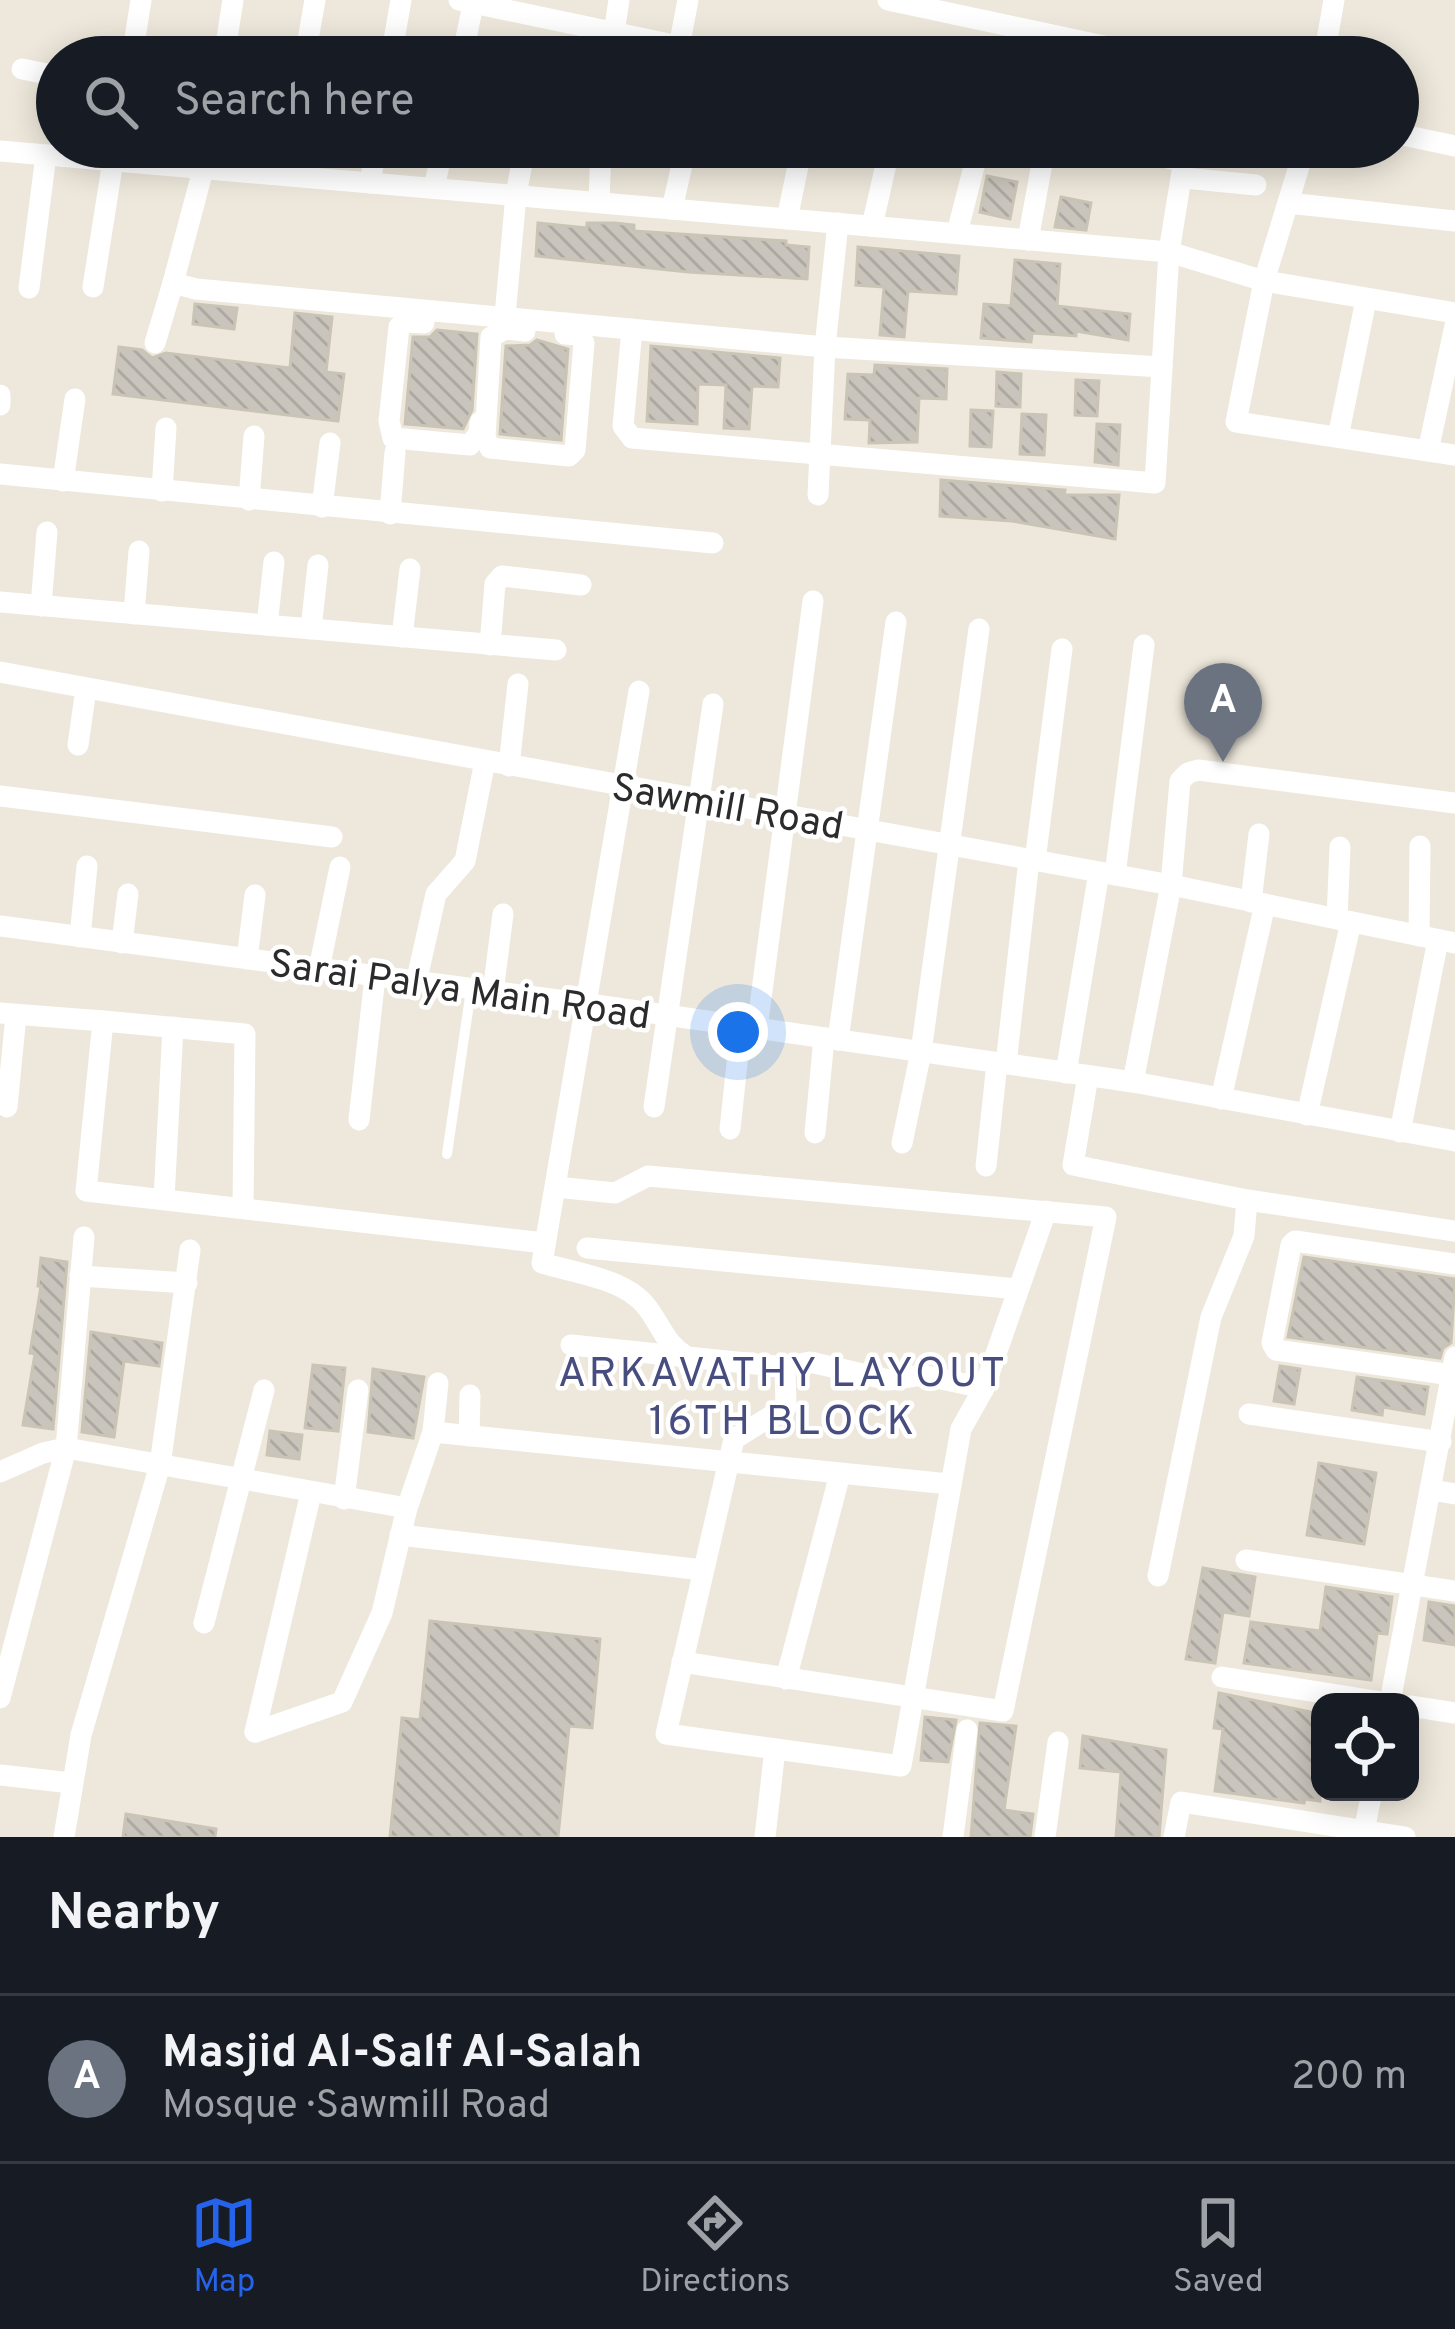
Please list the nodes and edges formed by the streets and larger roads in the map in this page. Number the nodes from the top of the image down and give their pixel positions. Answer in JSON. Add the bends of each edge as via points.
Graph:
{"nodes":[{"id":1,"x":233,"y":0,"type":"edge"},
{"id":2,"x":315,"y":0,"type":"edge"},
{"id":3,"x":401,"y":0,"type":"edge"},
{"id":4,"x":619,"y":0,"type":"edge"},
{"id":5,"x":688,"y":0,"type":"edge"},
{"id":6,"x":888,"y":0,"type":"edge"},
{"id":7,"x":1334,"y":0,"type":"edge"},
{"id":8,"x":137,"y":1,"type":"edge"},
{"id":9,"x":469,"y":1,"type":"edge"},
{"id":10,"x":614,"y":33,"type":"junction"},
{"id":11,"x":134,"y":36,"type":"edge"},
{"id":12,"x":227,"y":36,"type":"edge"},
{"id":13,"x":309,"y":36,"type":"edge"},
{"id":14,"x":395,"y":36,"type":"edge"},
{"id":15,"x":465,"y":36,"type":"edge"},
{"id":16,"x":628,"y":36,"type":"edge"},
{"id":17,"x":682,"y":36,"type":"edge"},
{"id":18,"x":1057,"y":36,"type":"edge"},
{"id":19,"x":1328,"y":36,"type":"edge"},
{"id":20,"x":22,"y":69,"type":"dead end"},
{"id":21,"x":36,"y":72,"type":"edge"},
{"id":22,"x":1419,"y":138,"type":"edge"},
{"id":23,"x":1455,"y":146,"type":"edge"},
{"id":24,"x":0,"y":151,"type":"edge"},
{"id":25,"x":36,"y":154,"type":"edge"},
{"id":26,"x":44,"y":168,"type":"edge"},
{"id":27,"x":112,"y":168,"type":"edge"},
{"id":28,"x":205,"y":168,"type":"edge"},
{"id":29,"x":253,"y":168,"type":"edge"},
{"id":30,"x":286,"y":168,"type":"edge"},
{"id":31,"x":372,"y":168,"type":"edge"},
{"id":32,"x":438,"y":168,"type":"edge"},
{"id":33,"x":521,"y":168,"type":"edge"},
{"id":34,"x":600,"y":168,"type":"edge"},
{"id":35,"x":682,"y":168,"type":"edge"},
{"id":36,"x":798,"y":168,"type":"edge"},
{"id":37,"x":885,"y":168,"type":"edge"},
{"id":38,"x":974,"y":168,"type":"edge"},
{"id":39,"x":1041,"y":168,"type":"edge"},
{"id":40,"x":1184,"y":168,"type":"edge"},
{"id":41,"x":1204,"y":168,"type":"edge"},
{"id":42,"x":1299,"y":168,"type":"edge"},
{"id":43,"x":285,"y":175,"type":"junction"},
{"id":44,"x":370,"y":183,"type":"junction"},
{"id":45,"x":1256,"y":185,"type":"dead end"},
{"id":46,"x":434,"y":188,"type":"junction"},
{"id":47,"x":516,"y":195,"type":"junction"},
{"id":48,"x":599,"y":202,"type":"junction"},
{"id":49,"x":1288,"y":203,"type":"junction"},
{"id":50,"x":673,"y":209,"type":"junction"},
{"id":51,"x":787,"y":219,"type":"junction"},
{"id":52,"x":1455,"y":221,"type":"edge"},
{"id":53,"x":838,"y":223,"type":"junction"},
{"id":54,"x":872,"y":226,"type":"junction"},
{"id":55,"x":957,"y":233,"type":"junction"},
{"id":56,"x":1028,"y":239,"type":"junction"},
{"id":57,"x":1169,"y":252,"type":"junction"},
{"id":58,"x":1264,"y":280,"type":"junction"},
{"id":59,"x":173,"y":283,"type":"junction"},
{"id":60,"x":92,"y":287,"type":"dead end"},
{"id":61,"x":29,"y":288,"type":"dead end"},
{"id":62,"x":1366,"y":300,"type":"junction"},
{"id":63,"x":1455,"y":313,"type":"edge"},
{"id":64,"x":425,"y":316,"type":"junction"},
{"id":65,"x":505,"y":316,"type":"junction"},
{"id":66,"x":1455,"y":326,"type":"edge"},
{"id":67,"x":566,"y":328,"type":"junction"},
{"id":68,"x":632,"y":329,"type":"junction"},
{"id":69,"x":155,"y":343,"type":"dead end"},
{"id":70,"x":825,"y":347,"type":"junction"},
{"id":71,"x":1162,"y":367,"type":"junction"},
{"id":72,"x":0,"y":395,"type":"edge"},
{"id":73,"x":75,"y":400,"type":"dead end"},
{"id":74,"x":0,"y":405,"type":"edge"},
{"id":75,"x":166,"y":428,"type":"dead end"},
{"id":76,"x":254,"y":436,"type":"dead end"},
{"id":77,"x":1338,"y":437,"type":"junction"},
{"id":78,"x":330,"y":443,"type":"dead end"},
{"id":79,"x":1428,"y":451,"type":"junction"},
{"id":80,"x":395,"y":452,"type":"dead end"},
{"id":81,"x":820,"y":452,"type":"junction"},
{"id":82,"x":1455,"y":454,"type":"edge"},
{"id":83,"x":0,"y":473,"type":"edge"},
{"id":84,"x":63,"y":481,"type":"junction"},
{"id":85,"x":162,"y":491,"type":"junction"},
{"id":86,"x":818,"y":495,"type":"dead end"},
{"id":87,"x":249,"y":500,"type":"junction"},
{"id":88,"x":322,"y":507,"type":"junction"},
{"id":89,"x":390,"y":514,"type":"junction"},
{"id":90,"x":47,"y":532,"type":"dead end"},
{"id":91,"x":713,"y":543,"type":"dead end"},
{"id":92,"x":139,"y":551,"type":"dead end"},
{"id":93,"x":274,"y":562,"type":"dead end"},
{"id":94,"x":318,"y":565,"type":"dead end"},
{"id":95,"x":410,"y":569,"type":"dead end"},
{"id":96,"x":581,"y":585,"type":"dead end"},
{"id":97,"x":813,"y":601,"type":"dead end"},
{"id":98,"x":0,"y":602,"type":"edge"},
{"id":99,"x":41,"y":606,"type":"junction"},
{"id":100,"x":134,"y":614,"type":"junction"},
{"id":101,"x":896,"y":622,"type":"dead end"},
{"id":102,"x":267,"y":625,"type":"junction"},
{"id":103,"x":311,"y":629,"type":"junction"},
{"id":104,"x":979,"y":629,"type":"dead end"},
{"id":105,"x":403,"y":637,"type":"junction"},
{"id":106,"x":490,"y":645,"type":"junction"},
{"id":107,"x":1144,"y":645,"type":"dead end"},
{"id":108,"x":1062,"y":649,"type":"dead end"},
{"id":109,"x":556,"y":650,"type":"dead end"},
{"id":110,"x":0,"y":672,"type":"edge"},
{"id":111,"x":518,"y":684,"type":"dead end"},
{"id":112,"x":86,"y":689,"type":"junction"},
{"id":113,"x":639,"y":691,"type":"dead end"},
{"id":114,"x":713,"y":704,"type":"dead end"},
{"id":115,"x":77,"y":745,"type":"dead end"},
{"id":116,"x":485,"y":761,"type":"junction"},
{"id":117,"x":508,"y":766,"type":"junction"},
{"id":118,"x":623,"y":784,"type":"junction"},
{"id":119,"x":0,"y":796,"type":"edge"},
{"id":120,"x":700,"y":800,"type":"junction"},
{"id":121,"x":1455,"y":803,"type":"edge"},
{"id":122,"x":788,"y":816,"type":"junction"},
{"id":123,"x":868,"y":830,"type":"junction"},
{"id":124,"x":1259,"y":834,"type":"dead end"},
{"id":125,"x":332,"y":837,"type":"dead end"},
{"id":126,"x":951,"y":845,"type":"junction"},
{"id":127,"x":1420,"y":846,"type":"dead end"},
{"id":128,"x":1340,"y":847,"type":"dead end"},
{"id":129,"x":1032,"y":860,"type":"junction"},
{"id":130,"x":86,"y":866,"type":"dead end"},
{"id":131,"x":340,"y":867,"type":"dead end"},
{"id":132,"x":1107,"y":874,"type":"junction"},
{"id":133,"x":1171,"y":885,"type":"junction"},
{"id":134,"x":128,"y":895,"type":"dead end"},
{"id":135,"x":255,"y":895,"type":"dead end"},
{"id":136,"x":1258,"y":903,"type":"junction"},
{"id":137,"x":503,"y":914,"type":"dead end"},
{"id":138,"x":1344,"y":920,"type":"junction"},
{"id":139,"x":0,"y":926,"type":"edge"},
{"id":140,"x":80,"y":937,"type":"junction"},
{"id":141,"x":1437,"y":939,"type":"edge"},
{"id":142,"x":122,"y":943,"type":"junction"},
{"id":143,"x":247,"y":959,"type":"junction"},
{"id":144,"x":319,"y":969,"type":"junction"},
{"id":145,"x":375,"y":977,"type":"junction"},
{"id":146,"x":416,"y":983,"type":"junction"},
{"id":147,"x":482,"y":991,"type":"junction"},
{"id":148,"x":589,"y":1004,"type":"junction"},
{"id":149,"x":8,"y":1014,"type":"edge"},
{"id":150,"x":669,"y":1015,"type":"junction"},
{"id":151,"x":104,"y":1021,"type":"junction"},
{"id":152,"x":173,"y":1027,"type":"junction"},
{"id":153,"x":749,"y":1028,"type":"junction"},
{"id":154,"x":831,"y":1040,"type":"junction"},
{"id":155,"x":921,"y":1052,"type":"junction"},
{"id":156,"x":1002,"y":1064,"type":"junction"},
{"id":157,"x":1077,"y":1074,"type":"junction"},
{"id":158,"x":1133,"y":1082,"type":"junction"},
{"id":159,"x":1221,"y":1099,"type":"junction"},
{"id":160,"x":7,"y":1107,"type":"dead end"},
{"id":161,"x":654,"y":1107,"type":"dead end"},
{"id":162,"x":1307,"y":1115,"type":"junction"},
{"id":163,"x":358,"y":1120,"type":"dead end"},
{"id":164,"x":730,"y":1129,"type":"dead end"},
{"id":165,"x":1400,"y":1132,"type":"junction"},
{"id":166,"x":814,"y":1133,"type":"dead end"},
{"id":167,"x":1455,"y":1141,"type":"edge"},
{"id":168,"x":902,"y":1143,"type":"dead end"},
{"id":169,"x":986,"y":1166,"type":"dead end"},
{"id":170,"x":556,"y":1187,"type":"junction"},
{"id":171,"x":164,"y":1199,"type":"junction"},
{"id":172,"x":1247,"y":1200,"type":"junction"},
{"id":173,"x":243,"y":1207,"type":"junction"},
{"id":174,"x":1046,"y":1211,"type":"junction"},
{"id":175,"x":1455,"y":1231,"type":"edge"},
{"id":176,"x":84,"y":1237,"type":"dead end"},
{"id":177,"x":545,"y":1243,"type":"junction"},
{"id":178,"x":587,"y":1248,"type":"dead end"},
{"id":179,"x":190,"y":1250,"type":"dead end"},
{"id":180,"x":1455,"y":1264,"type":"edge"},
{"id":181,"x":80,"y":1276,"type":"junction"},
{"id":182,"x":187,"y":1282,"type":"junction"},
{"id":183,"x":1018,"y":1289,"type":"junction"},
{"id":184,"x":571,"y":1346,"type":"dead end"},
{"id":185,"x":687,"y":1357,"type":"junction"},
{"id":186,"x":1454,"y":1366,"type":"edge"},
{"id":187,"x":785,"y":1367,"type":"junction"},
{"id":188,"x":438,"y":1383,"type":"dead end"},
{"id":189,"x":984,"y":1388,"type":"junction"},
{"id":190,"x":264,"y":1390,"type":"dead end"},
{"id":191,"x":358,"y":1390,"type":"dead end"},
{"id":192,"x":470,"y":1395,"type":"dead end"},
{"id":193,"x":1452,"y":1400,"type":"edge"},
{"id":194,"x":1250,"y":1414,"type":"dead end"},
{"id":195,"x":433,"y":1432,"type":"junction"},
{"id":196,"x":469,"y":1436,"type":"junction"},
{"id":197,"x":1441,"y":1442,"type":"junction"},
{"id":198,"x":66,"y":1448,"type":"junction"},
{"id":199,"x":728,"y":1461,"type":"junction"},
{"id":200,"x":160,"y":1465,"type":"junction"},
{"id":201,"x":0,"y":1472,"type":"edge"},
{"id":202,"x":840,"y":1474,"type":"junction"},
{"id":203,"x":239,"y":1479,"type":"junction"},
{"id":204,"x":949,"y":1484,"type":"junction"},
{"id":205,"x":1431,"y":1490,"type":"junction"},
{"id":206,"x":311,"y":1493,"type":"junction"},
{"id":207,"x":1455,"y":1494,"type":"edge"},
{"id":208,"x":344,"y":1499,"type":"junction"},
{"id":209,"x":407,"y":1508,"type":"junction"},
{"id":210,"x":400,"y":1535,"type":"junction"},
{"id":211,"x":1246,"y":1560,"type":"dead end"},
{"id":212,"x":704,"y":1570,"type":"junction"},
{"id":213,"x":1157,"y":1576,"type":"dead end"},
{"id":214,"x":1412,"y":1584,"type":"junction"},
{"id":215,"x":1455,"y":1591,"type":"edge"},
{"id":216,"x":204,"y":1623,"type":"dead end"},
{"id":217,"x":682,"y":1663,"type":"junction"},
{"id":218,"x":1222,"y":1677,"type":"dead end"},
{"id":219,"x":786,"y":1679,"type":"junction"},
{"id":220,"x":1327,"y":1693,"type":"edge"},
{"id":221,"x":1388,"y":1693,"type":"edge"},
{"id":222,"x":912,"y":1694,"type":"junction"},
{"id":223,"x":0,"y":1698,"type":"edge"},
{"id":224,"x":1419,"y":1707,"type":"edge"},
{"id":225,"x":1455,"y":1713,"type":"edge"},
{"id":226,"x":967,"y":1730,"type":"dead end"},
{"id":227,"x":1058,"y":1742,"type":"dead end"},
{"id":228,"x":775,"y":1749,"type":"junction"},
{"id":229,"x":0,"y":1775,"type":"edge"},
{"id":230,"x":71,"y":1784,"type":"junction"},
{"id":231,"x":1370,"y":1801,"type":"edge"},
{"id":232,"x":1364,"y":1831,"type":"junction"},
{"id":233,"x":64,"y":1837,"type":"edge"},
{"id":234,"x":765,"y":1837,"type":"edge"},
{"id":235,"x":953,"y":1837,"type":"edge"},
{"id":236,"x":1045,"y":1837,"type":"edge"},
{"id":237,"x":1174,"y":1837,"type":"edge"},
{"id":238,"x":1405,"y":1837,"type":"edge"}],
"edges":[{"from":1,"to":12,"type":"street"},
{"from":2,"to":13,"type":"street"},
{"from":3,"to":14,"type":"street"},
{"from":4,"to":10,"type":"street"},
{"from":5,"to":17,"type":"street"},
{"from":6,"to":18,"type":"street"},
{"from":7,"to":19,"type":"street"},
{"from":8,"to":11,"type":"street"},
{"from":9,"to":10,"type":"street"},
{"from":9,"to":15,"type":"street"},
{"from":10,"to":16,"type":"street"},
{"from":20,"to":21,"type":"street"},
{"from":22,"to":23,"type":"street"},
{"from":24,"to":25,"type":"street"},
{"from":26,"to":61,"type":"street"},
{"from":27,"to":60,"type":"street"},
{"from":28,"to":59,"type":"street"},
{"from":29,"to":43,"type":"street"},
{"from":30,"to":43,"type":"street"},
{"from":31,"to":44,"type":"street"},
{"from":32,"to":46,"type":"street"},
{"from":33,"to":47,"type":"street"},
{"from":34,"to":48,"type":"street"},
{"from":35,"to":50,"type":"street"},
{"from":36,"to":51,"type":"street"},
{"from":37,"to":54,"type":"street"},
{"from":38,"to":55,"type":"street"},
{"from":39,"to":56,"type":"street"},
{"from":40,"to":57,"type":"street"},
{"from":41,"to":45,"type":"street"},
{"from":42,"to":49,"type":"street"},
{"from":43,"to":44,"type":"street"},
{"from":44,"to":46,"type":"street"},
{"from":46,"to":47,"type":"street"},
{"from":47,"to":48,"type":"street"},
{"from":47,"to":65,"type":"street"},
{"from":48,"to":50,"type":"street"},
{"from":49,"to":52,"type":"street"},
{"from":49,"to":58,"type":"street"},
{"from":50,"to":51,"type":"street"},
{"from":51,"to":53,"type":"street"},
{"from":53,"to":54,"type":"street"},
{"from":53,"to":70,"type":"street"},
{"from":54,"to":55,"type":"street"},
{"from":55,"to":56,"type":"street"},
{"from":56,"to":57,"type":"street"},
{"from":57,"to":58,"type":"street"},
{"from":57,"to":71,"type":"street"},
{"from":58,"to":62,"type":"street"},
{"from":58,"to":77,"type":"street","via":[[1236,422]]},
{"from":59,"to":64,"type":"street"},
{"from":59,"to":69,"type":"street"},
{"from":62,"to":63,"type":"street"},
{"from":62,"to":77,"type":"street"},
{"from":64,"to":64,"type":"street","via":[[479,329],[487,339],[479,434],[470,445],[393,438],[399,326]]},
{"from":64,"to":65,"type":"street"},
{"from":65,"to":67,"type":"street"},
{"from":66,"to":79,"type":"street"},
{"from":67,"to":67,"type":"street","via":[[584,344],[575,450],[569,456],[490,448],[491,337],[505,329]]},
{"from":67,"to":68,"type":"street"},
{"from":68,"to":70,"type":"street"},
{"from":68,"to":81,"type":"street","via":[[622,426],[632,438]]},
{"from":70,"to":71,"type":"street"},
{"from":70,"to":81,"type":"street"},
{"from":71,"to":81,"type":"street","via":[[1154,483]]},
{"from":72,"to":74,"type":"street"},
{"from":73,"to":84,"type":"street"},
{"from":75,"to":85,"type":"street"},
{"from":76,"to":87,"type":"street"},
{"from":77,"to":79,"type":"street"},
{"from":78,"to":88,"type":"street"},
{"from":79,"to":82,"type":"street"},
{"from":80,"to":89,"type":"street"},
{"from":81,"to":86,"type":"street"},
{"from":83,"to":84,"type":"street"},
{"from":84,"to":85,"type":"street"},
{"from":85,"to":87,"type":"street"},
{"from":87,"to":88,"type":"street"},
{"from":88,"to":89,"type":"street"},
{"from":89,"to":91,"type":"street"},
{"from":90,"to":99,"type":"street"},
{"from":92,"to":100,"type":"street"},
{"from":93,"to":102,"type":"street"},
{"from":94,"to":103,"type":"street"},
{"from":95,"to":105,"type":"street"},
{"from":96,"to":106,"type":"street","via":[[502,576]]},
{"from":97,"to":122,"type":"street"},
{"from":98,"to":99,"type":"street"},
{"from":99,"to":100,"type":"street"},
{"from":100,"to":102,"type":"street"},
{"from":101,"to":123,"type":"street"},
{"from":102,"to":103,"type":"street"},
{"from":103,"to":105,"type":"street"},
{"from":104,"to":126,"type":"street"},
{"from":105,"to":106,"type":"street"},
{"from":106,"to":109,"type":"street"},
{"from":107,"to":132,"type":"street"},
{"from":108,"to":129,"type":"street"},
{"from":110,"to":112,"type":"street","name":"Sawmill Road"},
{"from":111,"to":117,"type":"street"},
{"from":112,"to":115,"type":"street"},
{"from":112,"to":116,"type":"street","name":"Sawmill Road"},
{"from":113,"to":118,"type":"street"},
{"from":114,"to":120,"type":"street"},
{"from":116,"to":117,"type":"street","name":"Sawmill Road"},
{"from":116,"to":146,"type":"street","via":[[465,861],[436,895]]},
{"from":117,"to":118,"type":"street","name":"Sawmill Road"},
{"from":118,"to":120,"type":"street","name":"Sawmill Road"},
{"from":118,"to":148,"type":"street"},
{"from":119,"to":125,"type":"street"},
{"from":120,"to":122,"type":"street","name":"Sawmill Road"},
{"from":120,"to":150,"type":"street"},
{"from":121,"to":133,"type":"street","via":[[1188,772],[1180,782]]},
{"from":122,"to":123,"type":"street","name":"Sawmill Road"},
{"from":122,"to":153,"type":"street"},
{"from":123,"to":126,"type":"street","name":"Sawmill Road"},
{"from":123,"to":154,"type":"street"},
{"from":124,"to":136,"type":"street"},
{"from":126,"to":129,"type":"street","name":"Sawmill Road"},
{"from":126,"to":155,"type":"street"},
{"from":127,"to":141,"type":"street"},
{"from":128,"to":138,"type":"street"},
{"from":129,"to":132,"type":"street","name":"Sawmill Road"},
{"from":129,"to":156,"type":"street"},
{"from":130,"to":140,"type":"street"},
{"from":131,"to":144,"type":"street"},
{"from":132,"to":133,"type":"street","name":"Sawmill Road"},
{"from":132,"to":157,"type":"street"},
{"from":133,"to":136,"type":"street","name":"Sawmill Road"},
{"from":133,"to":158,"type":"street"},
{"from":134,"to":142,"type":"street"},
{"from":135,"to":143,"type":"street"},
{"from":136,"to":138,"type":"street","name":"Sawmill Road"},
{"from":136,"to":159,"type":"street"},
{"from":137,"to":147,"type":"street"},
{"from":138,"to":141,"type":"street","name":"Sawmill Road"},
{"from":138,"to":162,"type":"street"},
{"from":139,"to":140,"type":"street","name":"Sarai Palya Main Road"},
{"from":140,"to":142,"type":"street","name":"Sarai Palya Main Road"},
{"from":141,"to":165,"type":"street"},
{"from":142,"to":143,"type":"street","name":"Sarai Palya Main Road"},
{"from":143,"to":144,"type":"street","name":"Sarai Palya Main Road"},
{"from":144,"to":145,"type":"street","name":"Sarai Palya Main Road"},
{"from":145,"to":146,"type":"street","name":"Sarai Palya Main Road"},
{"from":145,"to":163,"type":"street"},
{"from":146,"to":147,"type":"street","name":"Sarai Palya Main Road"},
{"from":147,"to":148,"type":"street","name":"Sarai Palya Main Road"},
{"from":148,"to":150,"type":"street","name":"Sarai Palya Main Road"},
{"from":148,"to":170,"type":"street"},
{"from":149,"to":151,"type":"street"},
{"from":149,"to":160,"type":"street"},
{"from":150,"to":153,"type":"street","name":"Sarai Palya Main Road"},
{"from":150,"to":161,"type":"street"},
{"from":151,"to":152,"type":"street"},
{"from":151,"to":171,"type":"street","via":[[86,1191]]},
{"from":152,"to":171,"type":"street"},
{"from":152,"to":173,"type":"street","via":[[245,1034]]},
{"from":153,"to":154,"type":"street","name":"Sarai Palya Main Road"},
{"from":153,"to":164,"type":"street"},
{"from":154,"to":155,"type":"street","name":"Sarai Palya Main Road"},
{"from":154,"to":166,"type":"street"},
{"from":155,"to":156,"type":"street","name":"Sarai Palya Main Road"},
{"from":155,"to":168,"type":"street"},
{"from":156,"to":157,"type":"street","name":"Sarai Palya Main Road"},
{"from":156,"to":169,"type":"street"},
{"from":157,"to":158,"type":"street","name":"Sarai Palya Main Road"},
{"from":157,"to":172,"type":"street","via":[[1073,1165]]},
{"from":158,"to":159,"type":"street","name":"Sarai Palya Main Road"},
{"from":159,"to":162,"type":"street","name":"Sarai Palya Main Road"},
{"from":162,"to":165,"type":"street","name":"Sarai Palya Main Road"},
{"from":165,"to":167,"type":"street","name":"Sarai Palya Main Road"},
{"from":170,"to":174,"type":"street","via":[[614,1193],[648,1176]]},
{"from":170,"to":177,"type":"street"},
{"from":171,"to":173,"type":"street"},
{"from":172,"to":175,"type":"street"},
{"from":172,"to":213,"type":"street","via":[[1244,1236],[1211,1317]]},
{"from":173,"to":177,"type":"street"},
{"from":174,"to":183,"type":"street"},
{"from":174,"to":222,"type":"street","via":[[1106,1217],[1003,1711]]},
{"from":176,"to":181,"type":"street"},
{"from":177,"to":185,"type":"street","via":[[542,1263],[626,1289],[648,1308],[669,1346]]},
{"from":178,"to":183,"type":"street"},
{"from":179,"to":182,"type":"street"},
{"from":180,"to":186,"type":"street","via":[[1295,1241],[1272,1343],[1276,1350]]},
{"from":181,"to":182,"type":"street"},
{"from":181,"to":198,"type":"street"},
{"from":182,"to":200,"type":"street"},
{"from":183,"to":189,"type":"street"},
{"from":184,"to":185,"type":"street"},
{"from":185,"to":187,"type":"street"},
{"from":186,"to":193,"type":"street"},
{"from":187,"to":189,"type":"street","via":[[810,1362],[889,1380],[922,1375]]},
{"from":187,"to":199,"type":"street","via":[[786,1407],[734,1439]]},
{"from":188,"to":195,"type":"street"},
{"from":189,"to":204,"type":"street","via":[[961,1429]]},
{"from":190,"to":203,"type":"street"},
{"from":191,"to":208,"type":"street"},
{"from":192,"to":196,"type":"street"},
{"from":193,"to":197,"type":"street"},
{"from":194,"to":197,"type":"street"},
{"from":195,"to":196,"type":"street"},
{"from":195,"to":209,"type":"street"},
{"from":196,"to":199,"type":"street"},
{"from":197,"to":205,"type":"street"},
{"from":198,"to":200,"type":"street"},
{"from":198,"to":201,"type":"street"},
{"from":198,"to":223,"type":"street"},
{"from":199,"to":202,"type":"street"},
{"from":199,"to":212,"type":"street"},
{"from":200,"to":203,"type":"street"},
{"from":200,"to":230,"type":"street"},
{"from":202,"to":204,"type":"street"},
{"from":202,"to":219,"type":"street"},
{"from":203,"to":206,"type":"street"},
{"from":203,"to":216,"type":"street"},
{"from":204,"to":222,"type":"street"},
{"from":205,"to":207,"type":"street"},
{"from":205,"to":214,"type":"street"},
{"from":206,"to":208,"type":"street"},
{"from":206,"to":210,"type":"street","via":[[255,1732],[341,1702],[382,1613]]},
{"from":208,"to":209,"type":"street"},
{"from":209,"to":210,"type":"street"},
{"from":210,"to":212,"type":"street"},
{"from":211,"to":214,"type":"street"},
{"from":212,"to":217,"type":"street"},
{"from":214,"to":215,"type":"street"},
{"from":214,"to":221,"type":"street"},
{"from":217,"to":219,"type":"street"},
{"from":217,"to":228,"type":"street","via":[[666,1734]]},
{"from":218,"to":220,"type":"street"},
{"from":219,"to":222,"type":"street"},
{"from":222,"to":228,"type":"street","via":[[901,1766]]},
{"from":224,"to":225,"type":"street"},
{"from":226,"to":235,"type":"street"},
{"from":227,"to":236,"type":"street"},
{"from":228,"to":234,"type":"street"},
{"from":229,"to":230,"type":"street"},
{"from":230,"to":233,"type":"street"},
{"from":231,"to":232,"type":"street"},
{"from":232,"to":237,"type":"street","via":[[1181,1802]]},
{"from":232,"to":238,"type":"street"}]}
